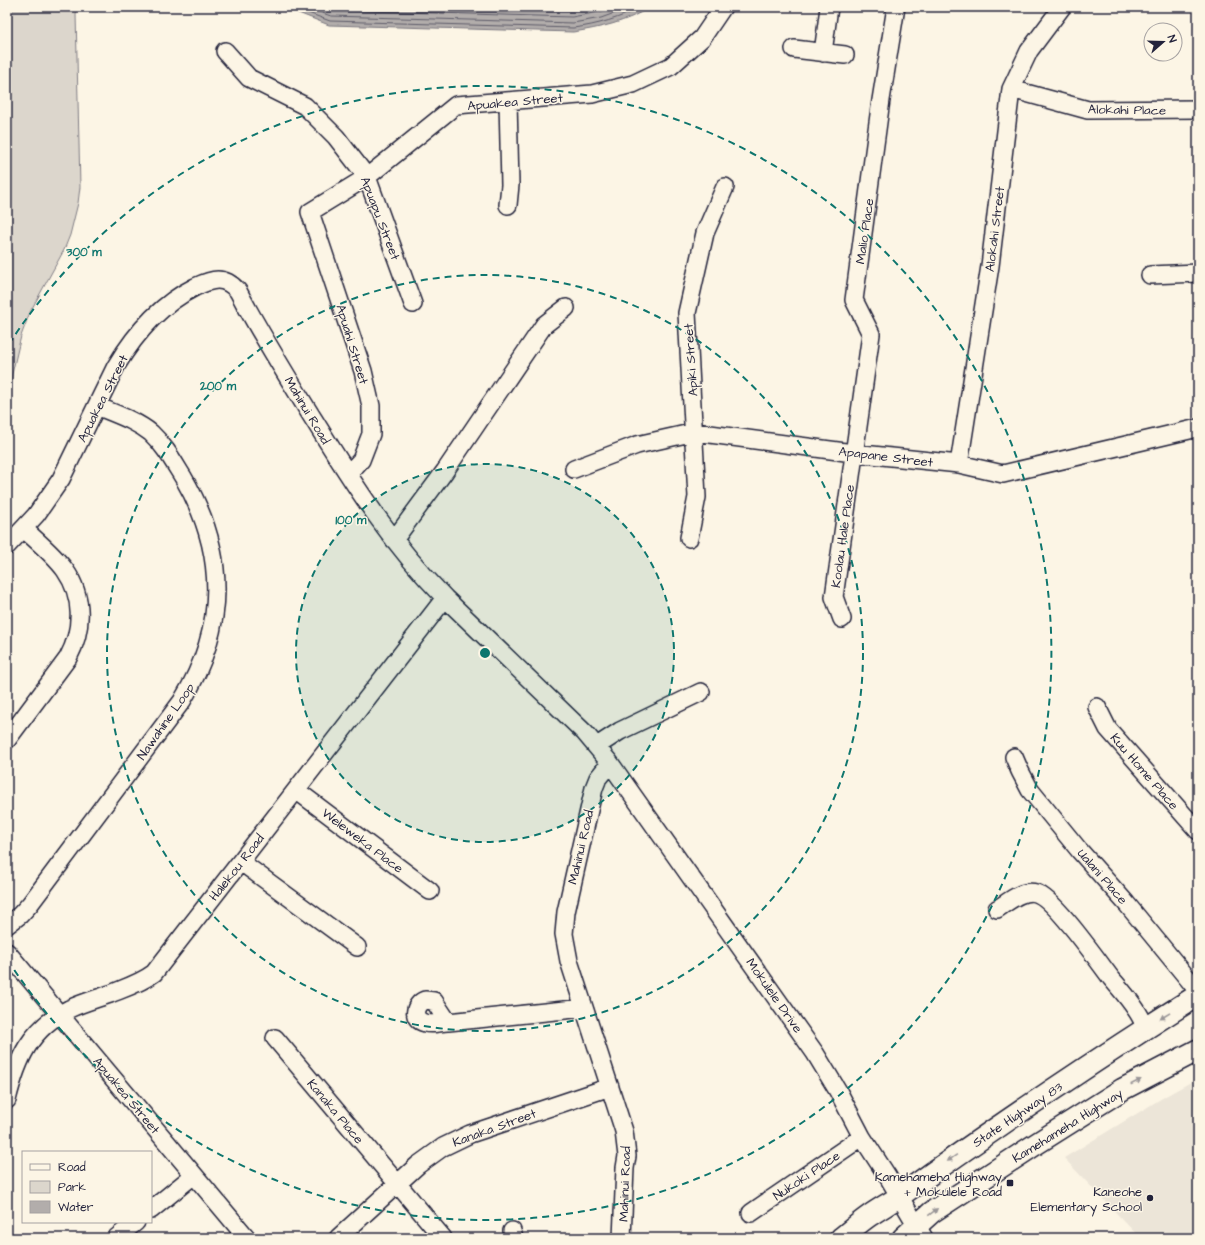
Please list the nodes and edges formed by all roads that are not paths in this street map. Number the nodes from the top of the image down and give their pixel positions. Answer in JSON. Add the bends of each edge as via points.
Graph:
{"nodes":[{"id":1,"x":723,"y":7,"type":"edge"},
{"id":2,"x":829,"y":7,"type":"edge"},
{"id":3,"x":896,"y":7,"type":"edge"},
{"id":4,"x":1062,"y":7,"type":"edge"},
{"id":5,"x":794,"y":49,"type":"dead end"},
{"id":6,"x":225,"y":51,"type":"dead end"},
{"id":7,"x":823,"y":53,"type":"junction"},
{"id":8,"x":845,"y":55,"type":"dead end"},
{"id":9,"x":1011,"y":89,"type":"junction"},
{"id":10,"x":508,"y":101,"type":"junction"},
{"id":11,"x":1198,"y":110,"type":"edge"},
{"id":12,"x":367,"y":177,"type":"junction"},
{"id":13,"x":725,"y":187,"type":"dead end"},
{"id":14,"x":508,"y":205,"type":"dead end"},
{"id":15,"x":310,"y":212,"type":"joint"},
{"id":16,"x":1198,"y":273,"type":"edge"},
{"id":17,"x":1150,"y":276,"type":"dead end"},
{"id":18,"x":224,"y":281,"type":"joint"},
{"id":19,"x":413,"y":304,"type":"dead end"},
{"id":20,"x":566,"y":308,"type":"dead end"},
{"id":21,"x":96,"y":406,"type":"junction"},
{"id":22,"x":1198,"y":428,"type":"edge"},
{"id":23,"x":695,"y":432,"type":"junction"},
{"id":24,"x":853,"y":452,"type":"junction"},
{"id":25,"x":958,"y":464,"type":"junction"},
{"id":26,"x":574,"y":469,"type":"dead end"},
{"id":27,"x":348,"y":474,"type":"junction"},
{"id":28,"x":24,"y":529,"type":"junction"},
{"id":29,"x":689,"y":538,"type":"dead end"},
{"id":30,"x":394,"y":540,"type":"junction"},
{"id":31,"x":7,"y":546,"type":"edge"},
{"id":32,"x":445,"y":598,"type":"junction"},
{"id":33,"x":842,"y":619,"type":"dead end"},
{"id":34,"x":701,"y":692,"type":"dead end"},
{"id":35,"x":1097,"y":707,"type":"dead end"},
{"id":36,"x":7,"y":740,"type":"edge"},
{"id":37,"x":597,"y":746,"type":"junction"},
{"id":38,"x":1014,"y":757,"type":"dead end"},
{"id":39,"x":610,"y":763,"type":"junction"},
{"id":40,"x":296,"y":790,"type":"junction"},
{"id":41,"x":1198,"y":831,"type":"edge"},
{"id":42,"x":240,"y":862,"type":"junction"},
{"id":43,"x":430,"y":890,"type":"dead end"},
{"id":44,"x":997,"y":909,"type":"dead end"},
{"id":45,"x":7,"y":925,"type":"edge"},
{"id":46,"x":357,"y":947,"type":"dead end"},
{"id":47,"x":7,"y":952,"type":"edge"},
{"id":48,"x":1198,"y":991,"type":"edge"},
{"id":49,"x":1198,"y":995,"type":"edge"},
{"id":50,"x":584,"y":1008,"type":"junction"},
{"id":51,"x":60,"y":1015,"type":"junction"},
{"id":52,"x":448,"y":1022,"type":"dead end"},
{"id":53,"x":1144,"y":1029,"type":"junction"},
{"id":54,"x":275,"y":1038,"type":"dead end"},
{"id":55,"x":1198,"y":1050,"type":"edge"},
{"id":56,"x":610,"y":1087,"type":"junction"},
{"id":57,"x":7,"y":1100,"type":"edge"},
{"id":58,"x":862,"y":1137,"type":"junction"},
{"id":59,"x":194,"y":1175,"type":"junction"},
{"id":60,"x":397,"y":1183,"type":"junction"},
{"id":61,"x":899,"y":1197,"type":"junction"},
{"id":62,"x":152,"y":1209,"type":"edge"},
{"id":63,"x":751,"y":1213,"type":"dead end"},
{"id":64,"x":135,"y":1223,"type":"edge"},
{"id":65,"x":915,"y":1234,"type":"edge"},
{"id":66,"x":116,"y":1238,"type":"edge"},
{"id":67,"x":247,"y":1238,"type":"edge"},
{"id":68,"x":338,"y":1238,"type":"edge"},
{"id":69,"x":443,"y":1238,"type":"edge"},
{"id":70,"x":622,"y":1238,"type":"edge"},
{"id":71,"x":840,"y":1238,"type":"edge"}],
"edges":[{"from":1,"to":10,"type":"street","name":"Apuakea Street","via":[[702,38],[671,66],[633,84],[592,94]]},
{"from":2,"to":7,"type":"street"},
{"from":3,"to":24,"type":"street","name":"Malio Place","via":[[854,300],[871,334]]},
{"from":4,"to":9,"type":"street","name":"Alokahi Street","via":[[1029,51]]},
{"from":5,"to":7,"type":"street"},
{"from":6,"to":12,"type":"street","name":"Apuapu Street","via":[[249,78],[305,106],[336,137]]},
{"from":7,"to":8,"type":"street"},
{"from":9,"to":11,"type":"street","name":"Alokahi Place","via":[[1088,110]]},
{"from":9,"to":25,"type":"street","name":"Alokahi Street","via":[[990,266]]},
{"from":10,"to":12,"type":"street","name":"Apuakea Street","via":[[456,105]]},
{"from":10,"to":14,"type":"street"},
{"from":12,"to":15,"type":"street","name":"Apuakea Street"},
{"from":12,"to":19,"type":"street","name":"Apuapu Street"},
{"from":13,"to":23,"type":"street","name":"Apiki Street","via":[[706,233],[687,313]]},
{"from":15,"to":27,"type":"street","name":"Apuahi Street","via":[[371,406],[371,434],[361,460]]},
{"from":16,"to":17,"type":"street"},
{"from":18,"to":21,"type":"street","name":"Apuakea Street","via":[[208,281],[186,292],[151,320],[125,351]]},
{"from":18,"to":27,"type":"street","name":"Mahinui Road","via":[[238,291],[289,380]]},
{"from":20,"to":30,"type":"street","via":[[544,325],[445,471]]},
{"from":21,"to":28,"type":"street","name":"Apuakea Street","via":[[61,479]]},
{"from":21,"to":45,"type":"street","name":"Nawahine Loop","via":[[134,422],[150,433],[166,450],[190,491],[204,522],[213,555],[216,589],[213,623],[204,656],[182,701],[30,904]]},
{"from":22,"to":25,"type":"street","name":"Apapane Street","via":[[1004,474]]},
{"from":23,"to":24,"type":"street","name":"Apapane Street"},
{"from":23,"to":26,"type":"street","name":"Apapane Street","via":[[637,445]]},
{"from":23,"to":29,"type":"street","name":"Apiki Street","via":[[698,497]]},
{"from":24,"to":25,"type":"street","name":"Apapane Street"},
{"from":24,"to":33,"type":"street","name":"Koolau Hale Place","via":[[834,597]]},
{"from":27,"to":30,"type":"street","name":"Mahinui Road"},
{"from":28,"to":31,"type":"street","name":"Apuakea Street"},
{"from":28,"to":36,"type":"street","via":[[65,570],[78,603],[79,626],[68,658]]},
{"from":30,"to":32,"type":"street","name":"Mahinui Road"},
{"from":32,"to":37,"type":"street","name":"Mahinui Road"},
{"from":32,"to":40,"type":"street","name":"Halekou Road"},
{"from":34,"to":37,"type":"street","via":[[620,731]]},
{"from":35,"to":41,"type":"street","name":"Kuu Home Place","via":[[1108,729]]},
{"from":37,"to":39,"type":"street","name":"Mahinui Road"},
{"from":38,"to":48,"type":"street","name":"Ualani Place","via":[[1030,790]]},
{"from":39,"to":50,"type":"street","name":"Mahinui Road","via":[[598,778],[594,788],[565,917],[566,948]]},
{"from":39,"to":58,"type":"street","name":"Mokulele Drive","via":[[805,1038],[838,1091]]},
{"from":40,"to":42,"type":"street","name":"Halekou Road"},
{"from":40,"to":43,"type":"street","name":"Weleweka Place"},
{"from":42,"to":46,"type":"street"},
{"from":42,"to":51,"type":"street","name":"Halekou Road","via":[[154,973],[139,983],[81,1004]]},
{"from":44,"to":53,"type":"street","via":[[1023,893],[1036,893],[1049,902],[1070,924],[1132,1005]]},
{"from":47,"to":51,"type":"street","name":"Apuakea Street"},
{"from":49,"to":53,"type":"main road","name":"State Highway 83","one_way":true},
{"from":50,"to":52,"type":"street"},
{"from":50,"to":56,"type":"street","name":"Mahinui Road"},
{"from":51,"to":57,"type":"street","name":"Halekou Road","via":[[41,1029],[24,1051],[13,1075]]},
{"from":51,"to":59,"type":"street","name":"Apuakea Street"},
{"from":53,"to":61,"type":"main road","name":"State Highway 83","one_way":true,"via":[[1012,1117]]},
{"from":54,"to":60,"type":"street","name":"Kanaka Place"},
{"from":65,"to":55,"type":"main road","name":"Kamehameha Highway","one_way":true,"via":[[932,1212],[1036,1144],[1123,1089]]},
{"from":56,"to":60,"type":"street","name":"Kanaka Street","via":[[456,1140],[418,1164]]},
{"from":56,"to":70,"type":"street","name":"Mahinui Road","via":[[626,1143]]},
{"from":58,"to":61,"type":"street","name":"Mokulele Drive"},
{"from":58,"to":63,"type":"street","name":"Nukoki Place"},
{"from":59,"to":62,"type":"street"},
{"from":59,"to":67,"type":"street","name":"Apuakea Street"},
{"from":60,"to":68,"type":"street","name":"Kanaka Street"},
{"from":60,"to":69,"type":"street","name":"Kanaka Place"},
{"from":61,"to":65,"type":"street","name":"Mokulele Drive"},
{"from":61,"to":71,"type":"main road","name":"State Highway 83"},
{"from":64,"to":66,"type":"street"}]}
